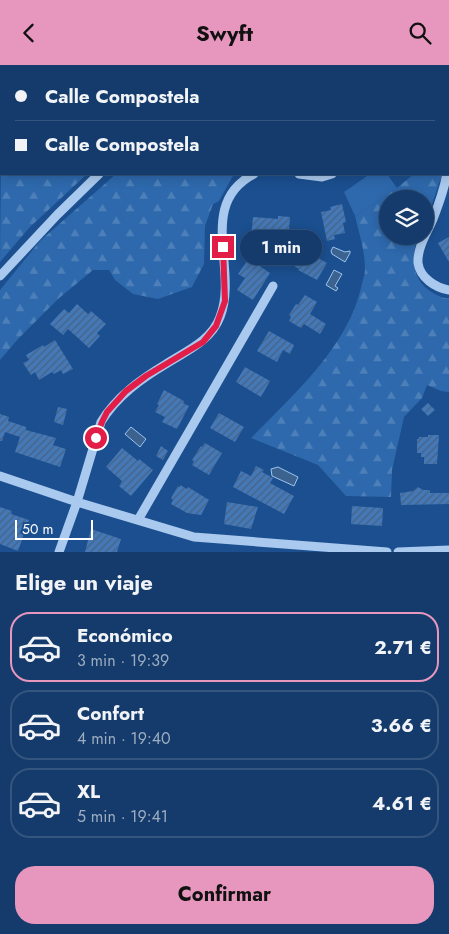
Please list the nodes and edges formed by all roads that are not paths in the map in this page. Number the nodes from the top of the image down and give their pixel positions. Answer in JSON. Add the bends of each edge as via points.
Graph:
{"nodes":[{"id":1,"x":98,"y":175,"type":"edge"},
{"id":2,"x":252,"y":175,"type":"edge"},
{"id":3,"x":307,"y":175,"type":"edge"},
{"id":4,"x":329,"y":175,"type":"edge"},
{"id":5,"x":448,"y":175,"type":"edge"},
{"id":6,"x":0,"y":276,"type":"edge"},
{"id":7,"x":273,"y":286,"type":"dead end"},
{"id":8,"x":449,"y":290,"type":"edge"},
{"id":9,"x":0,"y":476,"type":"edge"},
{"id":10,"x":77,"y":502,"type":"junction"},
{"id":11,"x":138,"y":520,"type":"junction"},
{"id":12,"x":449,"y":550,"type":"edge"},
{"id":13,"x":59,"y":551,"type":"edge"},
{"id":14,"x":387,"y":551,"type":"edge"},
{"id":15,"x":398,"y":551,"type":"edge"}],
"edges":[{"from":1,"to":6,"type":"street"},
{"from":2,"to":10,"type":"street","via":[[233,190],[224,207],[225,301],[216,326],[203,342],[126,391],[107,412]]},
{"from":3,"to":4,"type":"street"},
{"from":5,"to":8,"type":"street","via":[[420,249],[418,264],[430,283]]},
{"from":7,"to":11,"type":"street"},
{"from":9,"to":10,"type":"street"},
{"from":10,"to":11,"type":"street"},
{"from":10,"to":13,"type":"street"},
{"from":11,"to":14,"type":"street","via":[[194,537]]},
{"from":12,"to":15,"type":"street"}]}
